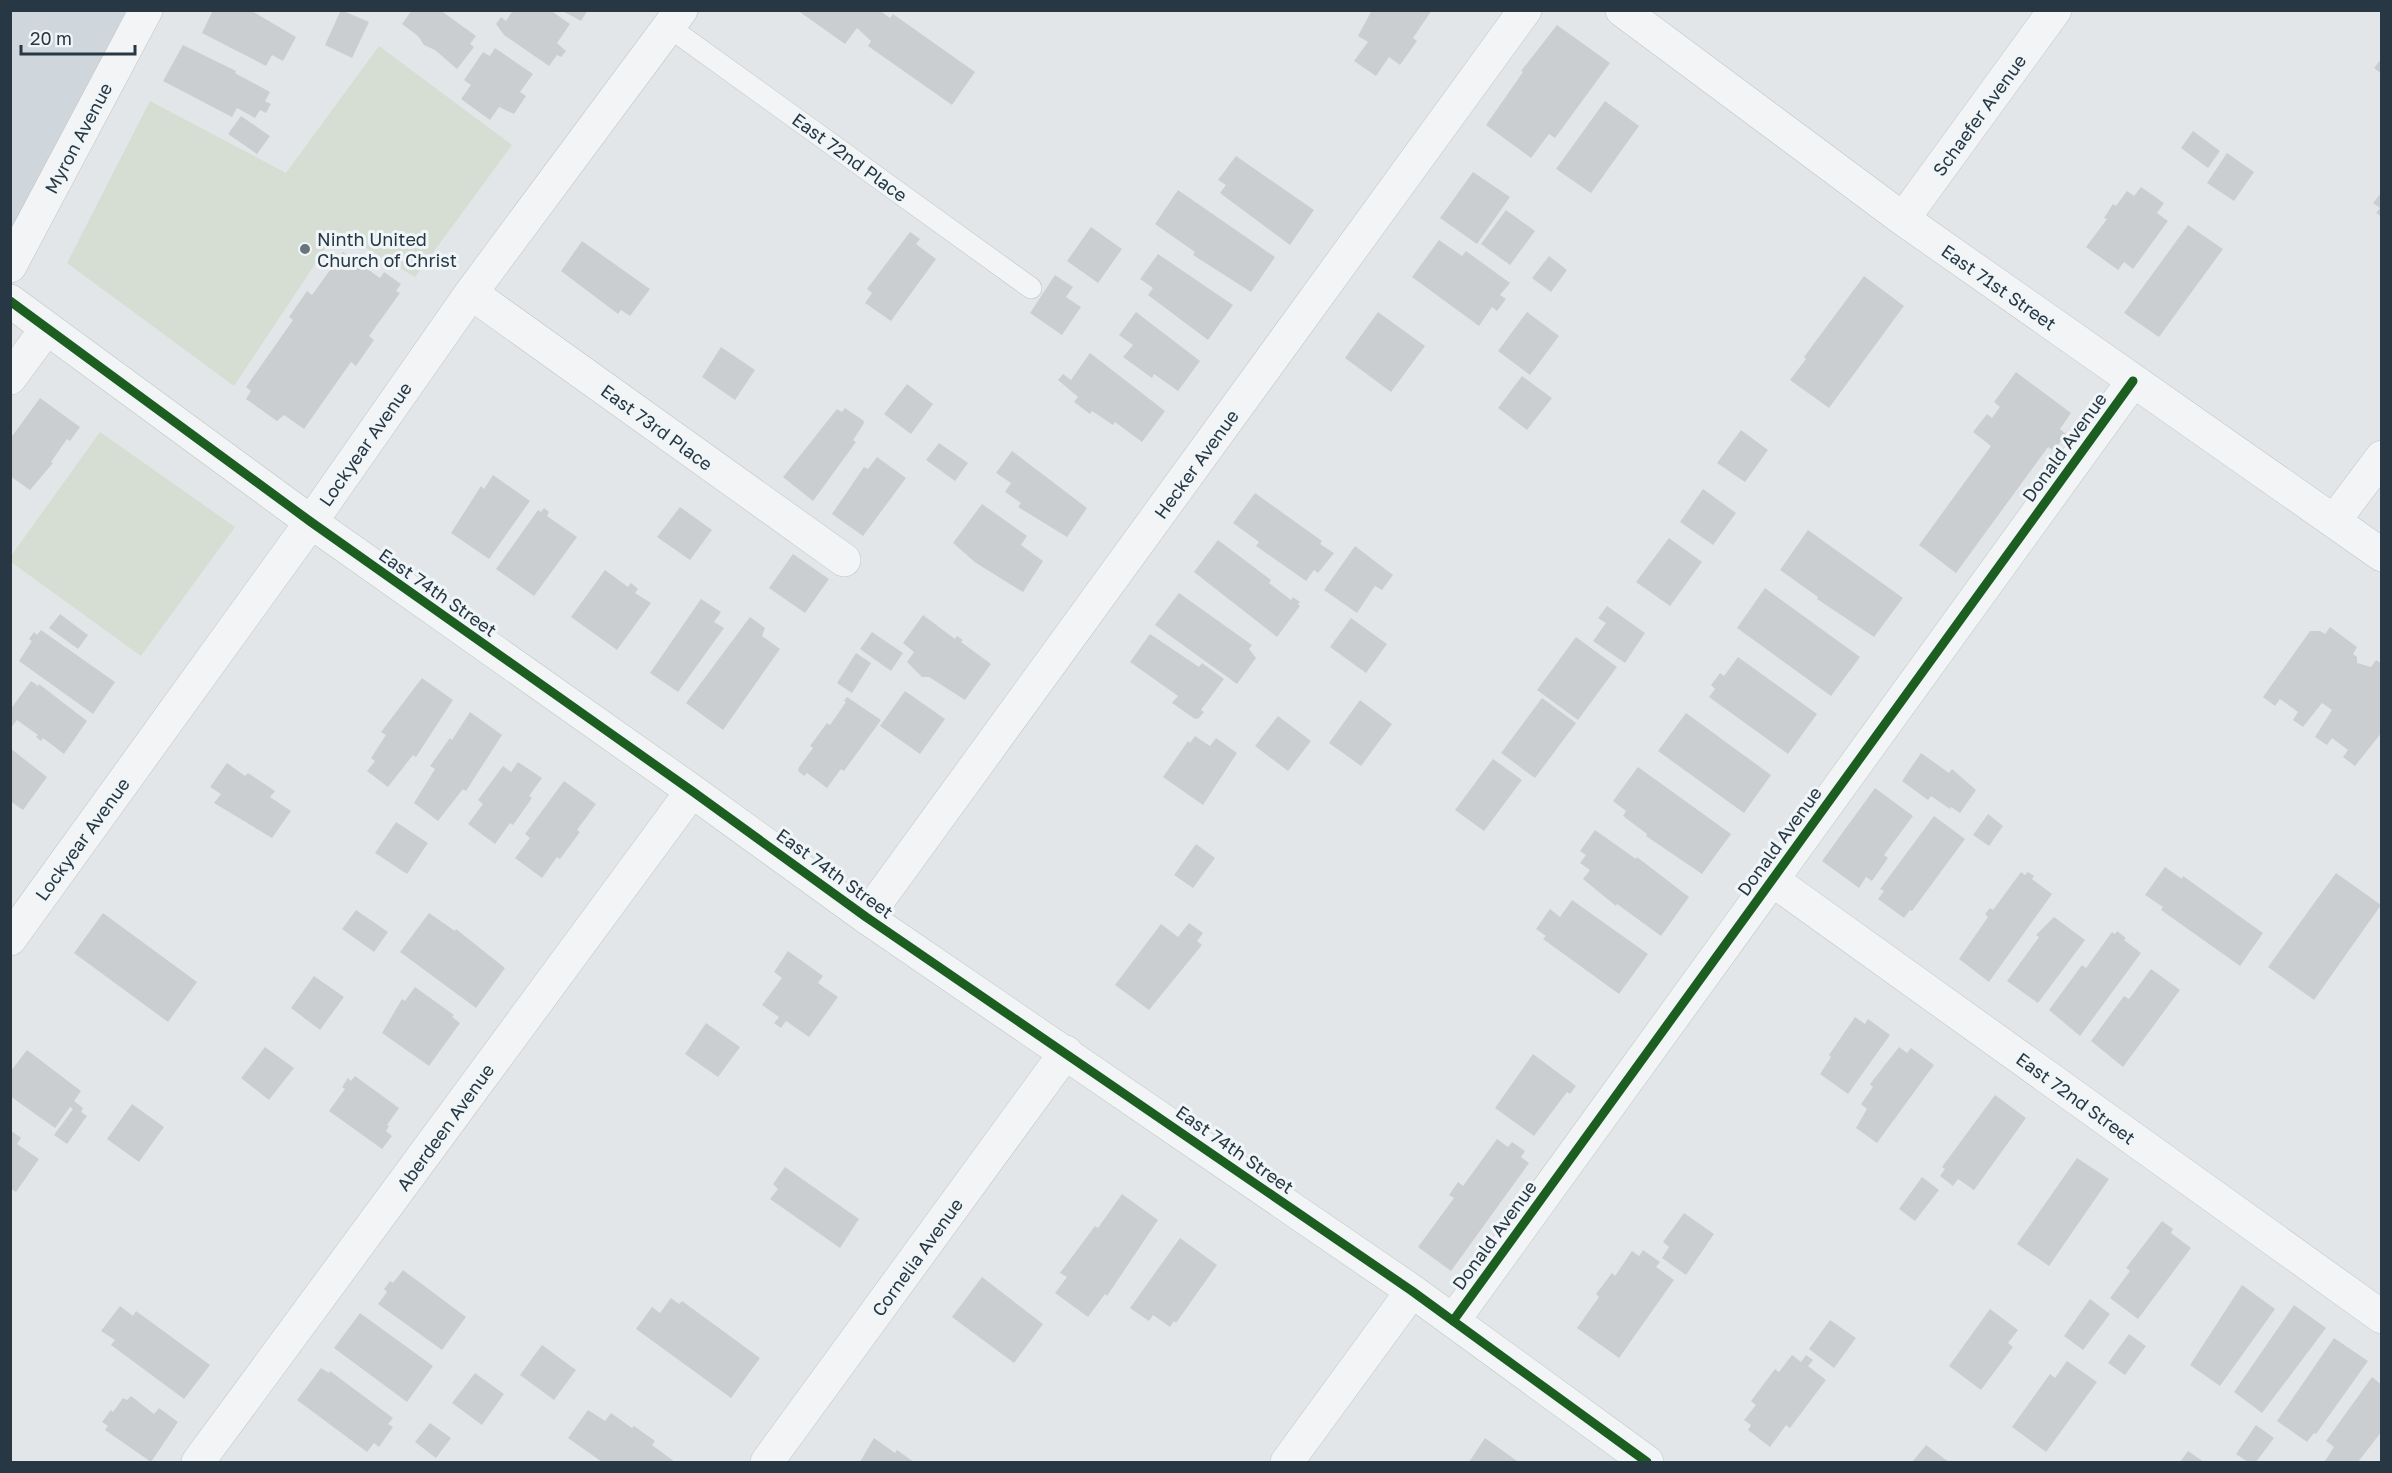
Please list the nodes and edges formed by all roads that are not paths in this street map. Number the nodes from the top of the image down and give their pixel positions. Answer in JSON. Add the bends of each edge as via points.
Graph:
{"nodes":[{"id":1,"x":146,"y":10,"type":"edge"},
{"id":2,"x":1525,"y":10,"type":"edge"},
{"id":3,"x":1622,"y":10,"type":"edge"},
{"id":4,"x":2055,"y":10,"type":"edge"},
{"id":5,"x":675,"y":19,"type":"edge"},
{"id":6,"x":1903,"y":219,"type":"junction"},
{"id":7,"x":10,"y":266,"type":"edge"},
{"id":8,"x":1032,"y":288,"type":"dead end"},
{"id":9,"x":471,"y":293,"type":"junction"},
{"id":10,"x":10,"y":301,"type":"edge"},
{"id":11,"x":47,"y":328,"type":"junction"},
{"id":12,"x":10,"y":378,"type":"edge"},
{"id":13,"x":2133,"y":381,"type":"junction"},
{"id":14,"x":2379,"y":464,"type":"edge"},
{"id":15,"x":2334,"y":521,"type":"junction"},
{"id":16,"x":311,"y":522,"type":"junction"},
{"id":17,"x":2382,"y":555,"type":"edge"},
{"id":18,"x":844,"y":561,"type":"dead end"},
{"id":19,"x":692,"y":791,"type":"junction"},
{"id":20,"x":1771,"y":879,"type":"junction"},
{"id":21,"x":866,"y":917,"type":"junction"},
{"id":22,"x":10,"y":939,"type":"edge"},
{"id":23,"x":1066,"y":1052,"type":"junction"},
{"id":24,"x":1412,"y":1291,"type":"junction"},
{"id":25,"x":2382,"y":1317,"type":"edge"},
{"id":26,"x":1453,"y":1321,"type":"junction"},
{"id":27,"x":198,"y":1462,"type":"edge"},
{"id":28,"x":767,"y":1462,"type":"edge"},
{"id":29,"x":1287,"y":1462,"type":"edge"},
{"id":30,"x":1647,"y":1462,"type":"edge"}],
"edges":[{"from":1,"to":7,"type":"street","name":"Myron Avenue"},
{"from":2,"to":21,"type":"street","name":"Hecker Avenue"},
{"from":3,"to":6,"type":"street","name":"East 71st Street"},
{"from":4,"to":6,"type":"street","name":"Schaefer Avenue"},
{"from":5,"to":8,"type":"lane","name":"East 72nd Place"},
{"from":5,"to":9,"type":"street","name":"Lockyear Avenue"},
{"from":6,"to":13,"type":"street","name":"East 71st Street"},
{"from":9,"to":16,"type":"street","name":"Lockyear Avenue"},
{"from":9,"to":18,"type":"street","name":"East 73rd Place"},
{"from":10,"to":11,"type":"street","name":"East 74th Street"},
{"from":11,"to":12,"type":"street"},
{"from":11,"to":16,"type":"street","name":"East 74th Street"},
{"from":13,"to":15,"type":"street","name":"East 71st Street"},
{"from":13,"to":20,"type":"street","name":"Donald Avenue"},
{"from":14,"to":15,"type":"street"},
{"from":15,"to":17,"type":"street","name":"East 71st Street"},
{"from":16,"to":19,"type":"street","name":"East 74th Street"},
{"from":16,"to":22,"type":"street","name":"Lockyear Avenue"},
{"from":19,"to":21,"type":"street","name":"East 74th Street"},
{"from":19,"to":27,"type":"street","name":"Aberdeen Avenue"},
{"from":20,"to":25,"type":"street","name":"East 72nd Street"},
{"from":20,"to":26,"type":"street","name":"Donald Avenue"},
{"from":21,"to":23,"type":"street","name":"East 74th Street"},
{"from":23,"to":24,"type":"street","name":"East 74th Street"},
{"from":23,"to":28,"type":"street","name":"Cornelia Avenue"},
{"from":24,"to":26,"type":"street","name":"East 74th Street"},
{"from":24,"to":29,"type":"street"},
{"from":26,"to":30,"type":"street","name":"East 74th Street"}]}
